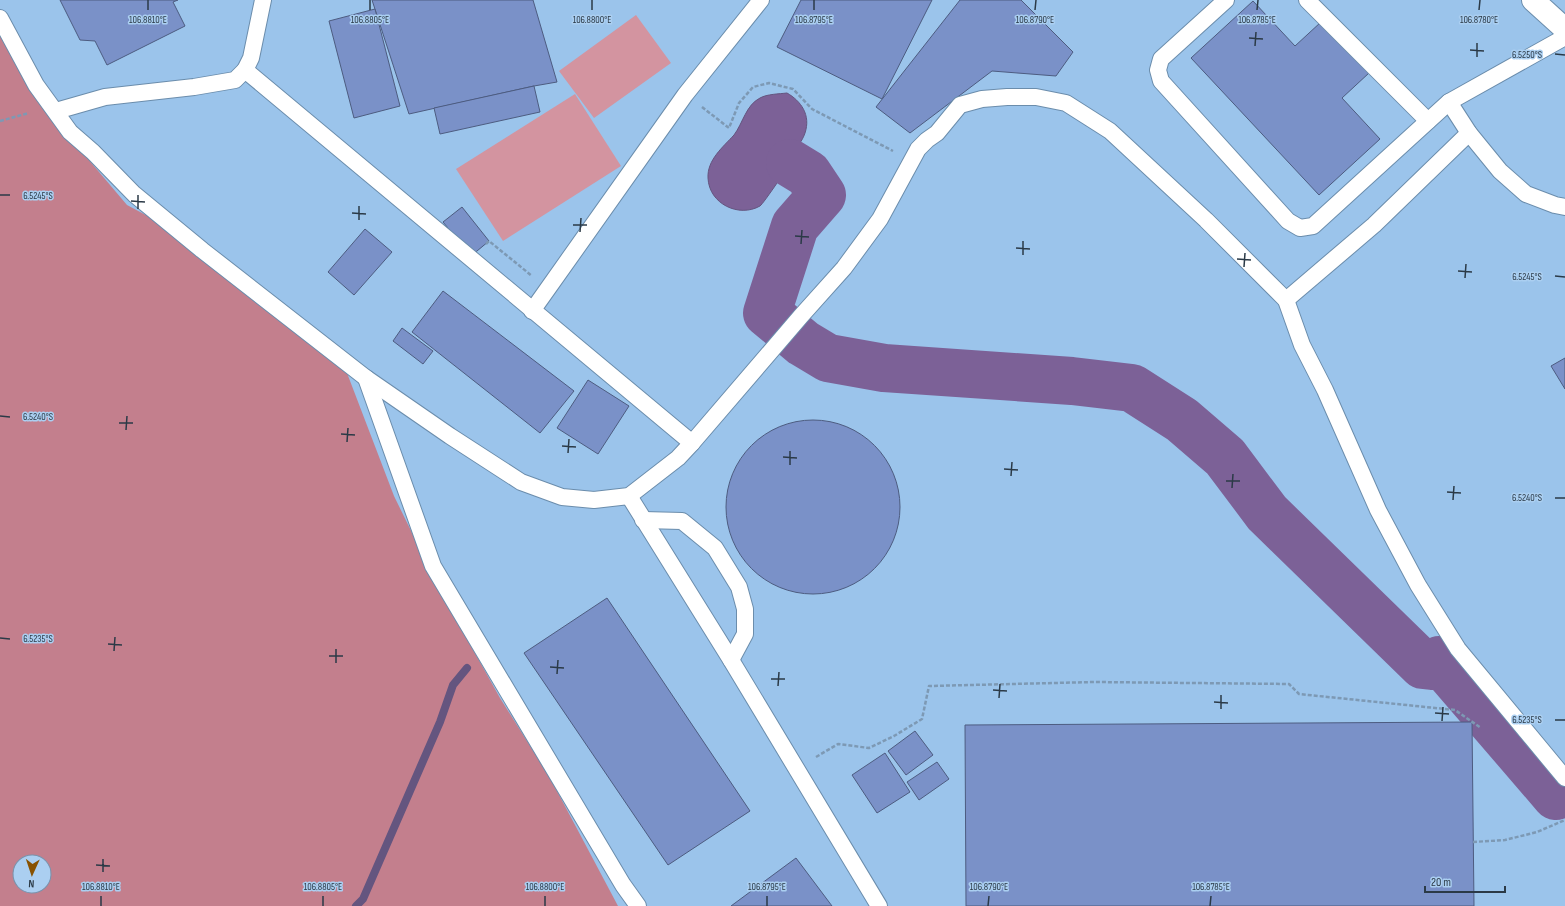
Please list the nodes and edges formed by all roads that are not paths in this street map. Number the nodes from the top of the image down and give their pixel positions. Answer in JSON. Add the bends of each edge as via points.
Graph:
{"nodes":[{"id":1,"x":263,"y":0,"type":"edge"},
{"id":2,"x":760,"y":0,"type":"edge"},
{"id":3,"x":1226,"y":0,"type":"edge"},
{"id":4,"x":1307,"y":0,"type":"edge"},
{"id":5,"x":1533,"y":0,"type":"edge"},
{"id":6,"x":0,"y":18,"type":"edge"},
{"id":7,"x":1565,"y":29,"type":"edge"},
{"id":8,"x":1565,"y":37,"type":"edge"},
{"id":9,"x":245,"y":70,"type":"junction"},
{"id":10,"x":1449,"y":102,"type":"junction"},
{"id":11,"x":54,"y":109,"type":"junction"},
{"id":12,"x":1428,"y":121,"type":"junction"},
{"id":13,"x":1469,"y":133,"type":"junction"},
{"id":14,"x":1565,"y":207,"type":"edge"},
{"id":15,"x":1286,"y":300,"type":"junction"},
{"id":16,"x":532,"y":311,"type":"junction"},
{"id":17,"x":366,"y":378,"type":"junction"},
{"id":18,"x":692,"y":443,"type":"junction"},
{"id":19,"x":629,"y":496,"type":"junction"},
{"id":20,"x":644,"y":520,"type":"junction"},
{"id":21,"x":731,"y":660,"type":"junction"},
{"id":22,"x":1565,"y":778,"type":"edge"},
{"id":23,"x":638,"y":906,"type":"edge"},
{"id":24,"x":879,"y":906,"type":"edge"}],
"edges":[{"from":1,"to":9,"type":"lane","via":[[251,58]]},
{"from":2,"to":16,"type":"lane","via":[[685,95]]},
{"from":3,"to":12,"type":"lane","via":[[1161,59],[1158,70],[1161,81],[1288,221],[1300,228],[1312,226]]},
{"from":4,"to":12,"type":"lane"},
{"from":5,"to":7,"type":"street"},
{"from":6,"to":11,"type":"lane","via":[[36,85]]},
{"from":8,"to":10,"type":"lane"},
{"from":9,"to":11,"type":"lane","via":[[235,80],[105,97]]},
{"from":9,"to":16,"type":"lane"},
{"from":10,"to":12,"type":"lane"},
{"from":10,"to":13,"type":"lane"},
{"from":11,"to":17,"type":"lane","via":[[70,132],[94,152],[134,194]]},
{"from":13,"to":14,"type":"lane","via":[[1500,171],[1526,194]]},
{"from":13,"to":15,"type":"lane","via":[[1374,225]]},
{"from":15,"to":18,"type":"lane","via":[[1206,220],[1110,131],[1066,103],[1036,97],[982,99],[960,105],[937,133],[926,140],[911,161],[880,218],[844,268]]},
{"from":15,"to":22,"type":"lane","via":[[1302,345],[1325,390],[1378,510],[1418,585],[1458,649]]},
{"from":16,"to":18,"type":"lane"},
{"from":17,"to":19,"type":"lane","via":[[521,482],[562,497],[594,500]]},
{"from":17,"to":23,"type":"lane","via":[[432,566]]},
{"from":18,"to":19,"type":"lane","via":[[678,458]]},
{"from":19,"to":20,"type":"lane"},
{"from":20,"to":21,"type":"lane"},
{"from":20,"to":21,"type":"lane","via":[[682,521],[715,548],[739,587],[745,609],[745,634]]},
{"from":21,"to":24,"type":"lane"}]}
